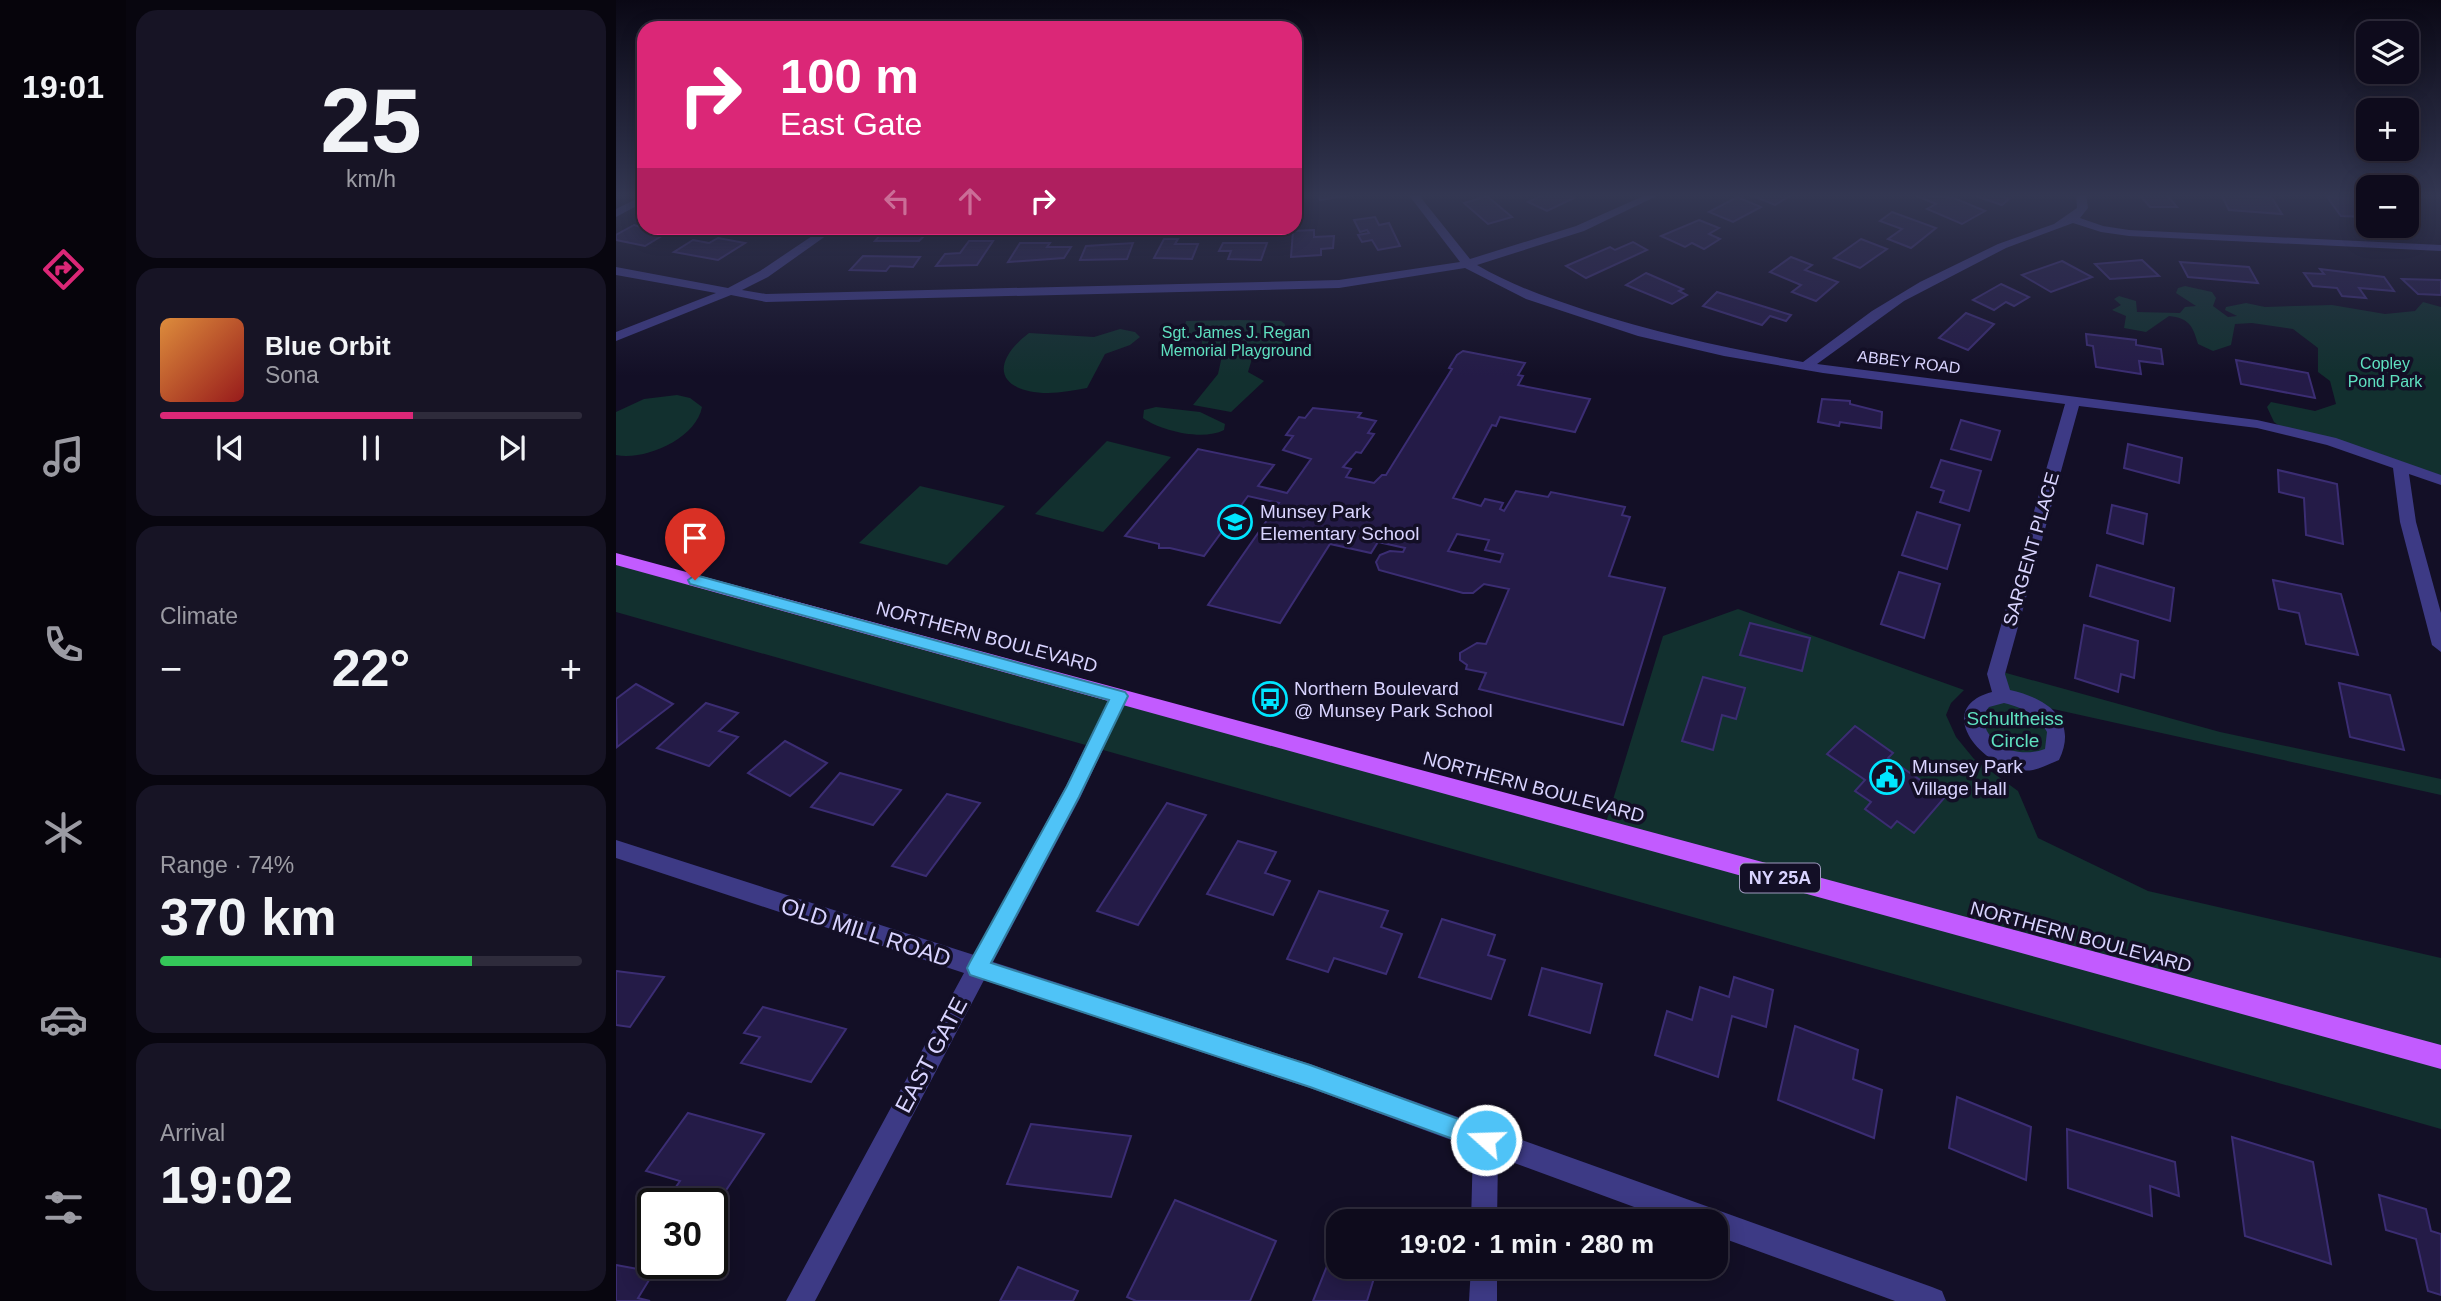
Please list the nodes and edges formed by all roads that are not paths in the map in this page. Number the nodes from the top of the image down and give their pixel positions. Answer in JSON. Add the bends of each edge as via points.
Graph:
{"nodes":[{"id":1,"x":792,"y":255,"type":"edge"},
{"id":2,"x":1461,"y":255,"type":"edge"},
{"id":3,"x":1501,"y":255,"type":"edge"},
{"id":4,"x":1984,"y":255,"type":"edge"},
{"id":5,"x":1468,"y":264,"type":"junction"},
{"id":6,"x":616,"y":271,"type":"edge"},
{"id":7,"x":729,"y":292,"type":"junction"},
{"id":8,"x":616,"y":337,"type":"edge"},
{"id":9,"x":1806,"y":366,"type":"junction"},
{"id":10,"x":2073,"y":401,"type":"junction"},
{"id":11,"x":2400,"y":464,"type":"junction"},
{"id":12,"x":2441,"y":480,"type":"edge"},
{"id":13,"x":616,"y":559,"type":"edge"},
{"id":14,"x":2441,"y":645,"type":"edge"},
{"id":15,"x":1119,"y":696,"type":"junction"},
{"id":16,"x":2004,"y":696,"type":"junction"},
{"id":17,"x":616,"y":849,"type":"edge"},
{"id":18,"x":978,"y":968,"type":"junction"},
{"id":19,"x":2441,"y":1057,"type":"edge"},
{"id":20,"x":1486,"y":1140,"type":"junction"},
{"id":21,"x":1485,"y":1209,"type":"edge"},
{"id":22,"x":1676,"y":1209,"type":"edge"},
{"id":23,"x":1728,"y":1227,"type":"edge"},
{"id":24,"x":1483,"y":1279,"type":"edge"},
{"id":25,"x":800,"y":1301,"type":"edge"},
{"id":26,"x":1483,"y":1301,"type":"edge"},
{"id":27,"x":1932,"y":1301,"type":"edge"}],
"edges":[{"from":1,"to":7,"type":"street"},
{"from":2,"to":5,"type":"street","name":"ABBEY ROAD"},
{"from":3,"to":5,"type":"street"},
{"from":4,"to":9,"type":"street","via":[[1919,285],[1870,315]]},
{"from":5,"to":7,"type":"street","via":[[1385,279],[1307,286],[770,298]]},
{"from":5,"to":9,"type":"street","name":"ABBEY ROAD","via":[[1517,290],[1594,319],[1689,344]]},
{"from":6,"to":7,"type":"street"},
{"from":7,"to":8,"type":"street"},
{"from":9,"to":10,"type":"street","name":"ABBEY ROAD"},
{"from":10,"to":11,"type":"street","name":"ABBEY ROAD","via":[[2258,424]]},
{"from":10,"to":16,"type":"street","name":"SARGENT PLACE","via":[[1996,674]]},
{"from":11,"to":12,"type":"street","name":"ABBEY ROAD"},
{"from":11,"to":14,"type":"street","via":[[2408,522]]},
{"from":13,"to":15,"type":"main road","name":"NORTHERN BOULEVARD","number":"NY 25A"},
{"from":15,"to":18,"type":"street","name":"EAST GATE"},
{"from":15,"to":19,"type":"main road","name":"NORTHERN BOULEVARD","number":"NY 25A"},
{"from":16,"to":16,"type":"street","via":[[1981,701],[1974,709],[1974,730],[1981,741],[2005,758],[2020,762],[2052,754],[2057,735],[2053,723],[2033,704]]},
{"from":17,"to":18,"type":"street","name":"OLD MILL ROAD"},
{"from":18,"to":20,"type":"street","name":"OLD MILL ROAD","via":[[1310,1076]]},
{"from":18,"to":25,"type":"street","name":"EAST GATE"},
{"from":20,"to":21,"type":"street"},
{"from":20,"to":22,"type":"street","name":"OLD MILL ROAD"},
{"from":23,"to":27,"type":"street"},
{"from":24,"to":26,"type":"street"}]}
